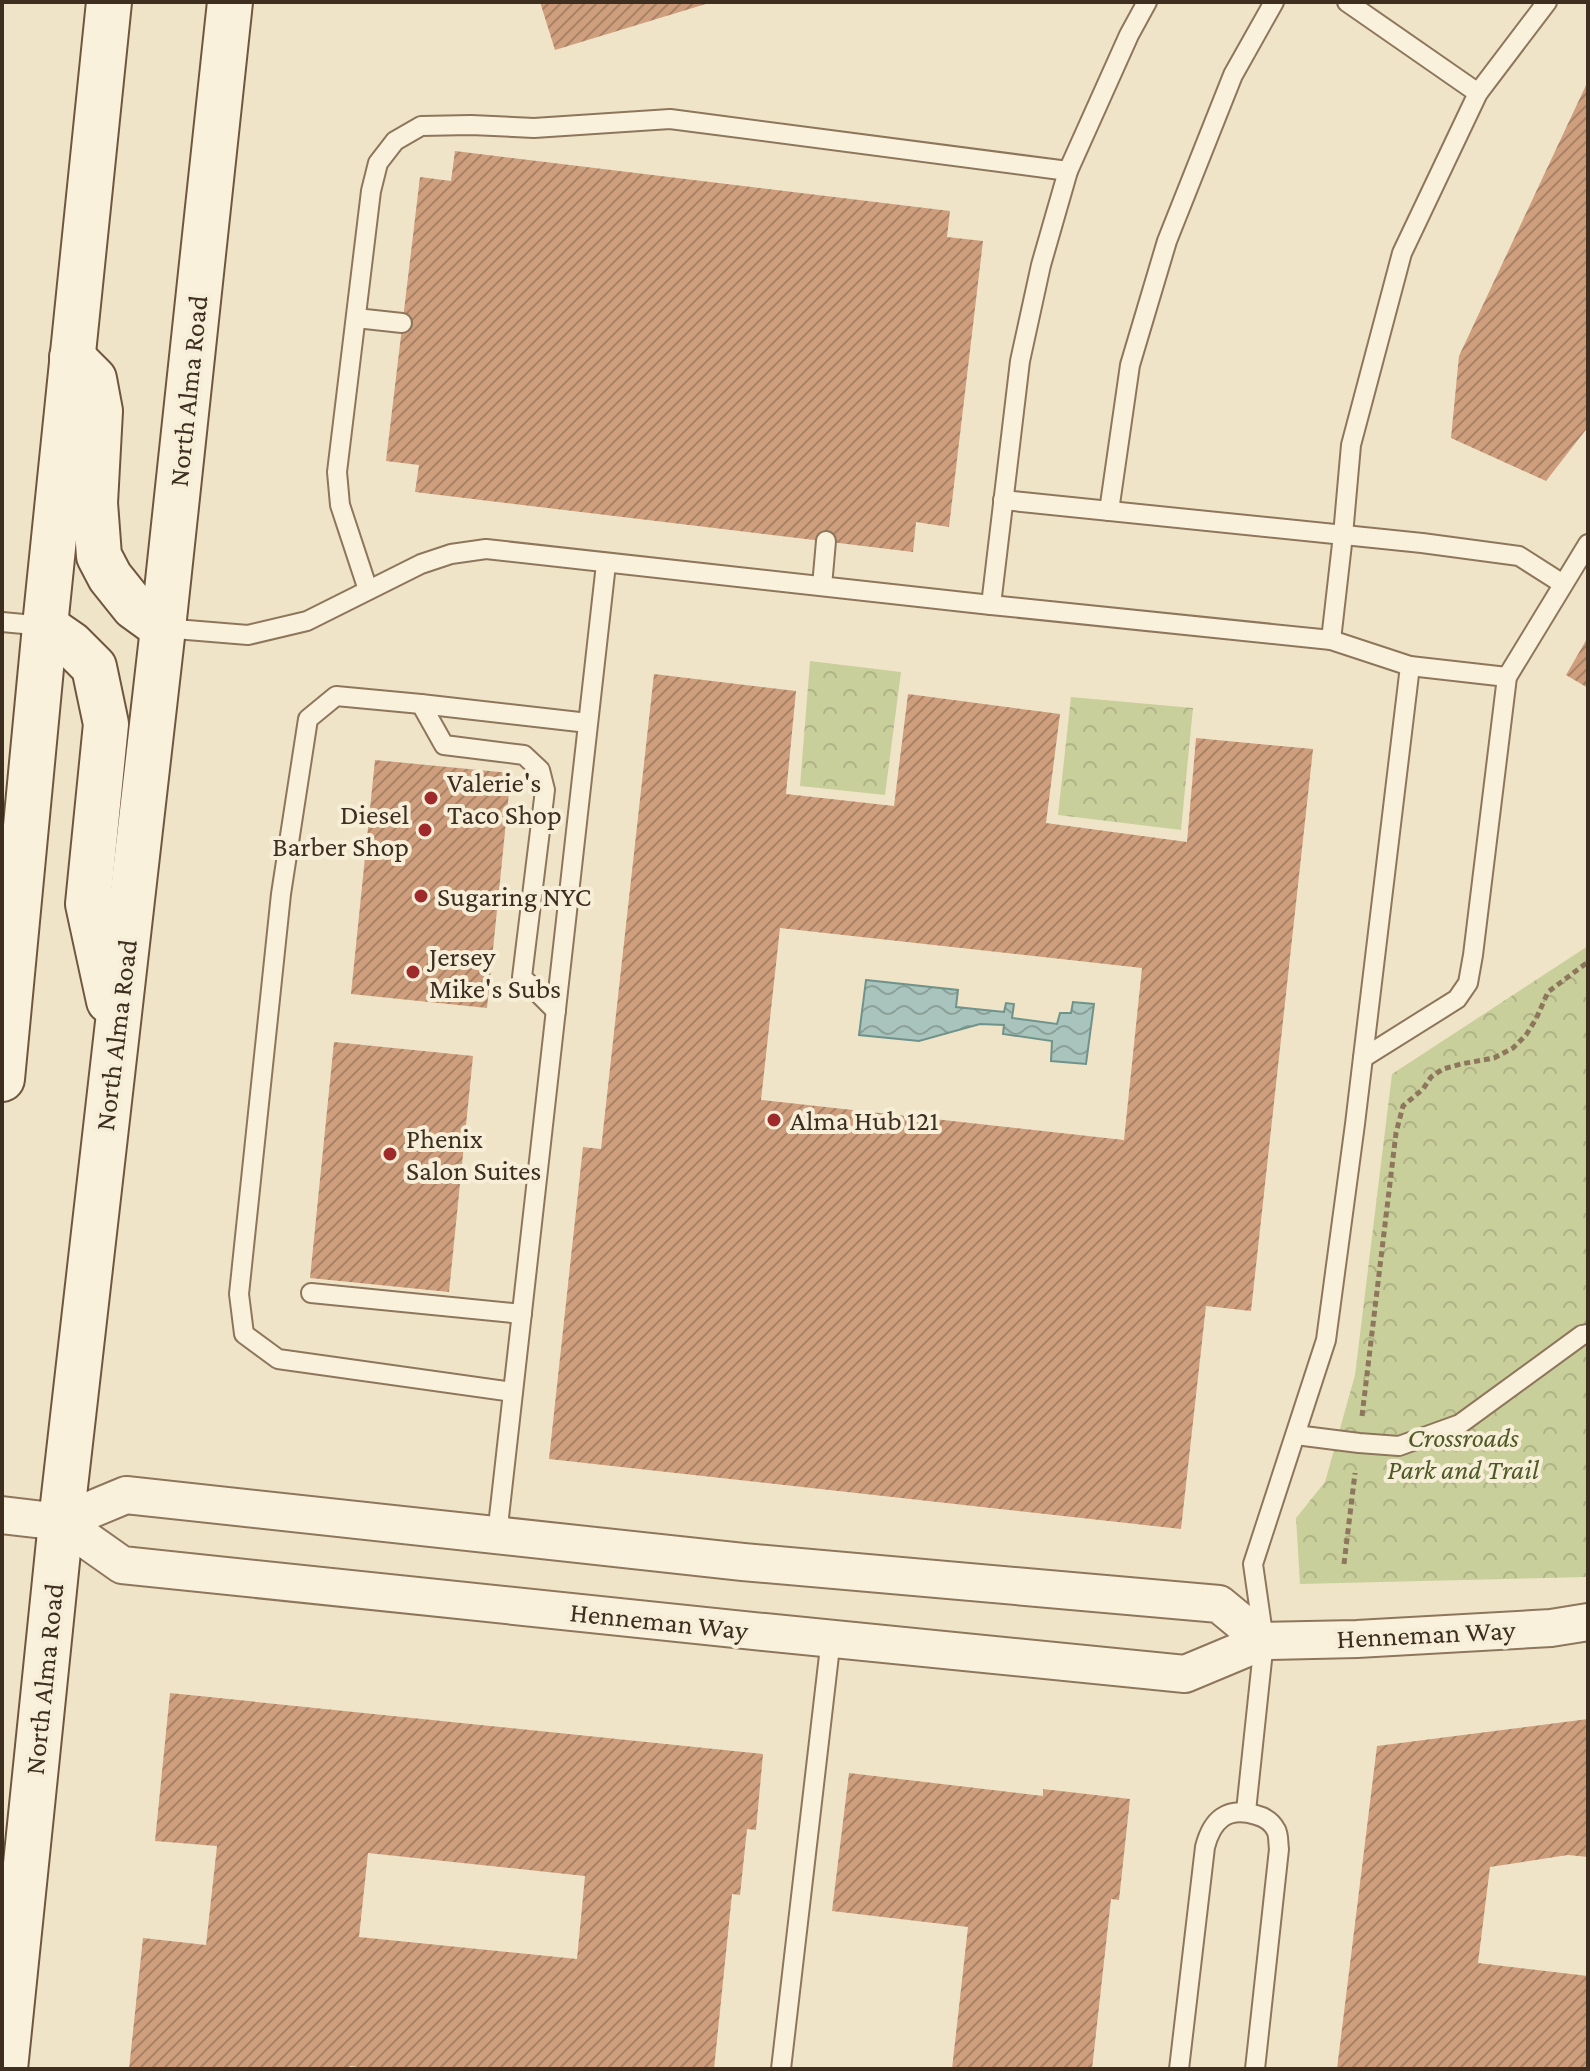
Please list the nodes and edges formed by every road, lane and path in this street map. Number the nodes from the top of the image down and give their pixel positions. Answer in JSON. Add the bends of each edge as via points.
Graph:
{"nodes":[{"id":1,"x":77,"y":2,"type":"edge"},
{"id":2,"x":109,"y":2,"type":"edge"},
{"id":3,"x":230,"y":2,"type":"edge"},
{"id":4,"x":1147,"y":2,"type":"edge"},
{"id":5,"x":1274,"y":2,"type":"edge"},
{"id":6,"x":1347,"y":2,"type":"edge"},
{"id":7,"x":1547,"y":2,"type":"edge"},
{"id":8,"x":1478,"y":93,"type":"junction"},
{"id":9,"x":95,"y":133,"type":"junction"},
{"id":10,"x":1068,"y":171,"type":"junction"},
{"id":11,"x":356,"y":318,"type":"junction"},
{"id":12,"x":402,"y":323,"type":"dead end"},
{"id":13,"x":72,"y":357,"type":"junction"},
{"id":14,"x":1003,"y":500,"type":"junction"},
{"id":15,"x":1109,"y":511,"type":"junction"},
{"id":16,"x":1343,"y":535,"type":"junction"},
{"id":17,"x":826,"y":541,"type":"dead end"},
{"id":18,"x":1588,"y":544,"type":"edge"},
{"id":19,"x":606,"y":564,"type":"junction"},
{"id":20,"x":1563,"y":584,"type":"junction"},
{"id":21,"x":822,"y":586,"type":"junction"},
{"id":22,"x":368,"y":590,"type":"junction"},
{"id":23,"x":991,"y":605,"type":"junction"},
{"id":24,"x":2,"y":622,"type":"edge"},
{"id":25,"x":45,"y":626,"type":"junction"},
{"id":26,"x":163,"y":628,"type":"junction"},
{"id":27,"x":1331,"y":640,"type":"junction"},
{"id":28,"x":1410,"y":666,"type":"junction"},
{"id":29,"x":1507,"y":677,"type":"junction"},
{"id":30,"x":421,"y":704,"type":"junction"},
{"id":31,"x":588,"y":723,"type":"junction"},
{"id":32,"x":1588,"y":962,"type":"edge"},
{"id":33,"x":556,"y":1011,"type":"junction"},
{"id":34,"x":117,"y":1033,"type":"junction"},
{"id":35,"x":1363,"y":1058,"type":"junction"},
{"id":36,"x":2,"y":1079,"type":"edge"},
{"id":37,"x":311,"y":1293,"type":"dead end"},
{"id":38,"x":522,"y":1314,"type":"junction"},
{"id":39,"x":1588,"y":1334,"type":"edge"},
{"id":40,"x":513,"y":1392,"type":"junction"},
{"id":41,"x":1296,"y":1435,"type":"junction"},
{"id":42,"x":1359,"y":1443,"type":"junction"},
{"id":43,"x":2,"y":1515,"type":"edge"},
{"id":44,"x":61,"y":1522,"type":"junction"},
{"id":45,"x":497,"y":1535,"type":"junction"},
{"id":46,"x":1344,"y":1564,"type":"dead end"},
{"id":47,"x":1588,"y":1622,"type":"edge"},
{"id":48,"x":831,"y":1638,"type":"junction"},
{"id":49,"x":1264,"y":1641,"type":"junction"},
{"id":50,"x":1246,"y":1811,"type":"junction"},
{"id":51,"x":5,"y":2069,"type":"edge"},
{"id":52,"x":781,"y":2069,"type":"edge"},
{"id":53,"x":1179,"y":2069,"type":"edge"},
{"id":54,"x":1255,"y":2069,"type":"edge"}],
"edges":[{"from":1,"to":9,"type":"main road"},
{"from":2,"to":9,"type":"main road"},
{"from":3,"to":26,"type":"main road","name":"North Alma Road"},
{"from":4,"to":10,"type":"lane"},
{"from":5,"to":15,"type":"lane","via":[[1233,75],[1167,241],[1130,365]]},
{"from":6,"to":8,"type":"lane"},
{"from":7,"to":8,"type":"lane"},
{"from":8,"to":16,"type":"lane","via":[[1402,253],[1351,445]]},
{"from":9,"to":13,"type":"main road"},
{"from":10,"to":11,"type":"lane","via":[[670,119],[534,128],[421,126],[395,141],[378,163]]},
{"from":10,"to":14,"type":"lane","via":[[1020,361]]},
{"from":11,"to":12,"type":"lane"},
{"from":11,"to":22,"type":"lane","via":[[337,472],[340,505]]},
{"from":13,"to":25,"type":"main road"},
{"from":13,"to":26,"type":"main road","via":[[94,379],[100,411],[95,503],[99,556],[134,607]]},
{"from":14,"to":15,"type":"lane"},
{"from":14,"to":23,"type":"lane"},
{"from":15,"to":16,"type":"lane"},
{"from":16,"to":20,"type":"lane","via":[[1519,556]]},
{"from":16,"to":27,"type":"lane"},
{"from":17,"to":21,"type":"lane"},
{"from":18,"to":20,"type":"lane"},
{"from":19,"to":21,"type":"lane"},
{"from":19,"to":22,"type":"lane","via":[[486,549],[421,564]]},
{"from":19,"to":31,"type":"lane"},
{"from":20,"to":29,"type":"lane"},
{"from":21,"to":23,"type":"lane"},
{"from":22,"to":26,"type":"lane","via":[[307,621],[248,635]]},
{"from":23,"to":27,"type":"lane"},
{"from":24,"to":25,"type":"lane"},
{"from":25,"to":34,"type":"main road","via":[[94,667],[106,724],[88,904]]},
{"from":25,"to":36,"type":"main road"},
{"from":26,"to":34,"type":"main road","name":"North Alma Road"},
{"from":27,"to":28,"type":"lane"},
{"from":28,"to":29,"type":"lane"},
{"from":28,"to":35,"type":"lane"},
{"from":29,"to":35,"type":"lane","via":[[1468,983],[1457,999]]},
{"from":30,"to":31,"type":"lane"},
{"from":30,"to":33,"type":"lane","via":[[444,745],[524,755],[540,770],[545,790],[522,977]]},
{"from":30,"to":40,"type":"lane","via":[[336,696],[308,719],[281,894],[255,1140],[239,1294],[244,1334],[278,1359]]},
{"from":31,"to":33,"type":"lane"},
{"from":32,"to":42,"type":"path","via":[[1548,992],[1526,1035],[1513,1048],[1494,1058],[1443,1069],[1403,1106]]},
{"from":33,"to":38,"type":"lane"},
{"from":34,"to":44,"type":"main road","name":"North Alma Road"},
{"from":35,"to":41,"type":"lane","via":[[1326,1340]]},
{"from":37,"to":38,"type":"lane"},
{"from":38,"to":40,"type":"lane"},
{"from":39,"to":42,"type":"lane","via":[[1460,1424],[1399,1446]]},
{"from":40,"to":45,"type":"lane"},
{"from":41,"to":42,"type":"lane"},
{"from":41,"to":49,"type":"lane","via":[[1253,1564]]},
{"from":42,"to":46,"type":"path"},
{"from":43,"to":44,"type":"street","name":"Henneman Way"},
{"from":44,"to":45,"type":"street","name":"Henneman Way","via":[[126,1495]]},
{"from":44,"to":48,"type":"street","name":"Henneman Way","via":[[122,1565]]},
{"from":44,"to":51,"type":"main road","name":"North Alma Road"},
{"from":45,"to":49,"type":"street","name":"Henneman Way","via":[[1219,1604]]},
{"from":47,"to":49,"type":"street","name":"Henneman Way"},
{"from":48,"to":49,"type":"street","name":"Henneman Way","via":[[1185,1674]]},
{"from":48,"to":52,"type":"lane"},
{"from":49,"to":50,"type":"lane"},
{"from":50,"to":53,"type":"lane","via":[[1217,1820],[1208,1832]]},
{"from":50,"to":54,"type":"lane","via":[[1272,1824],[1279,1849]]}]}
